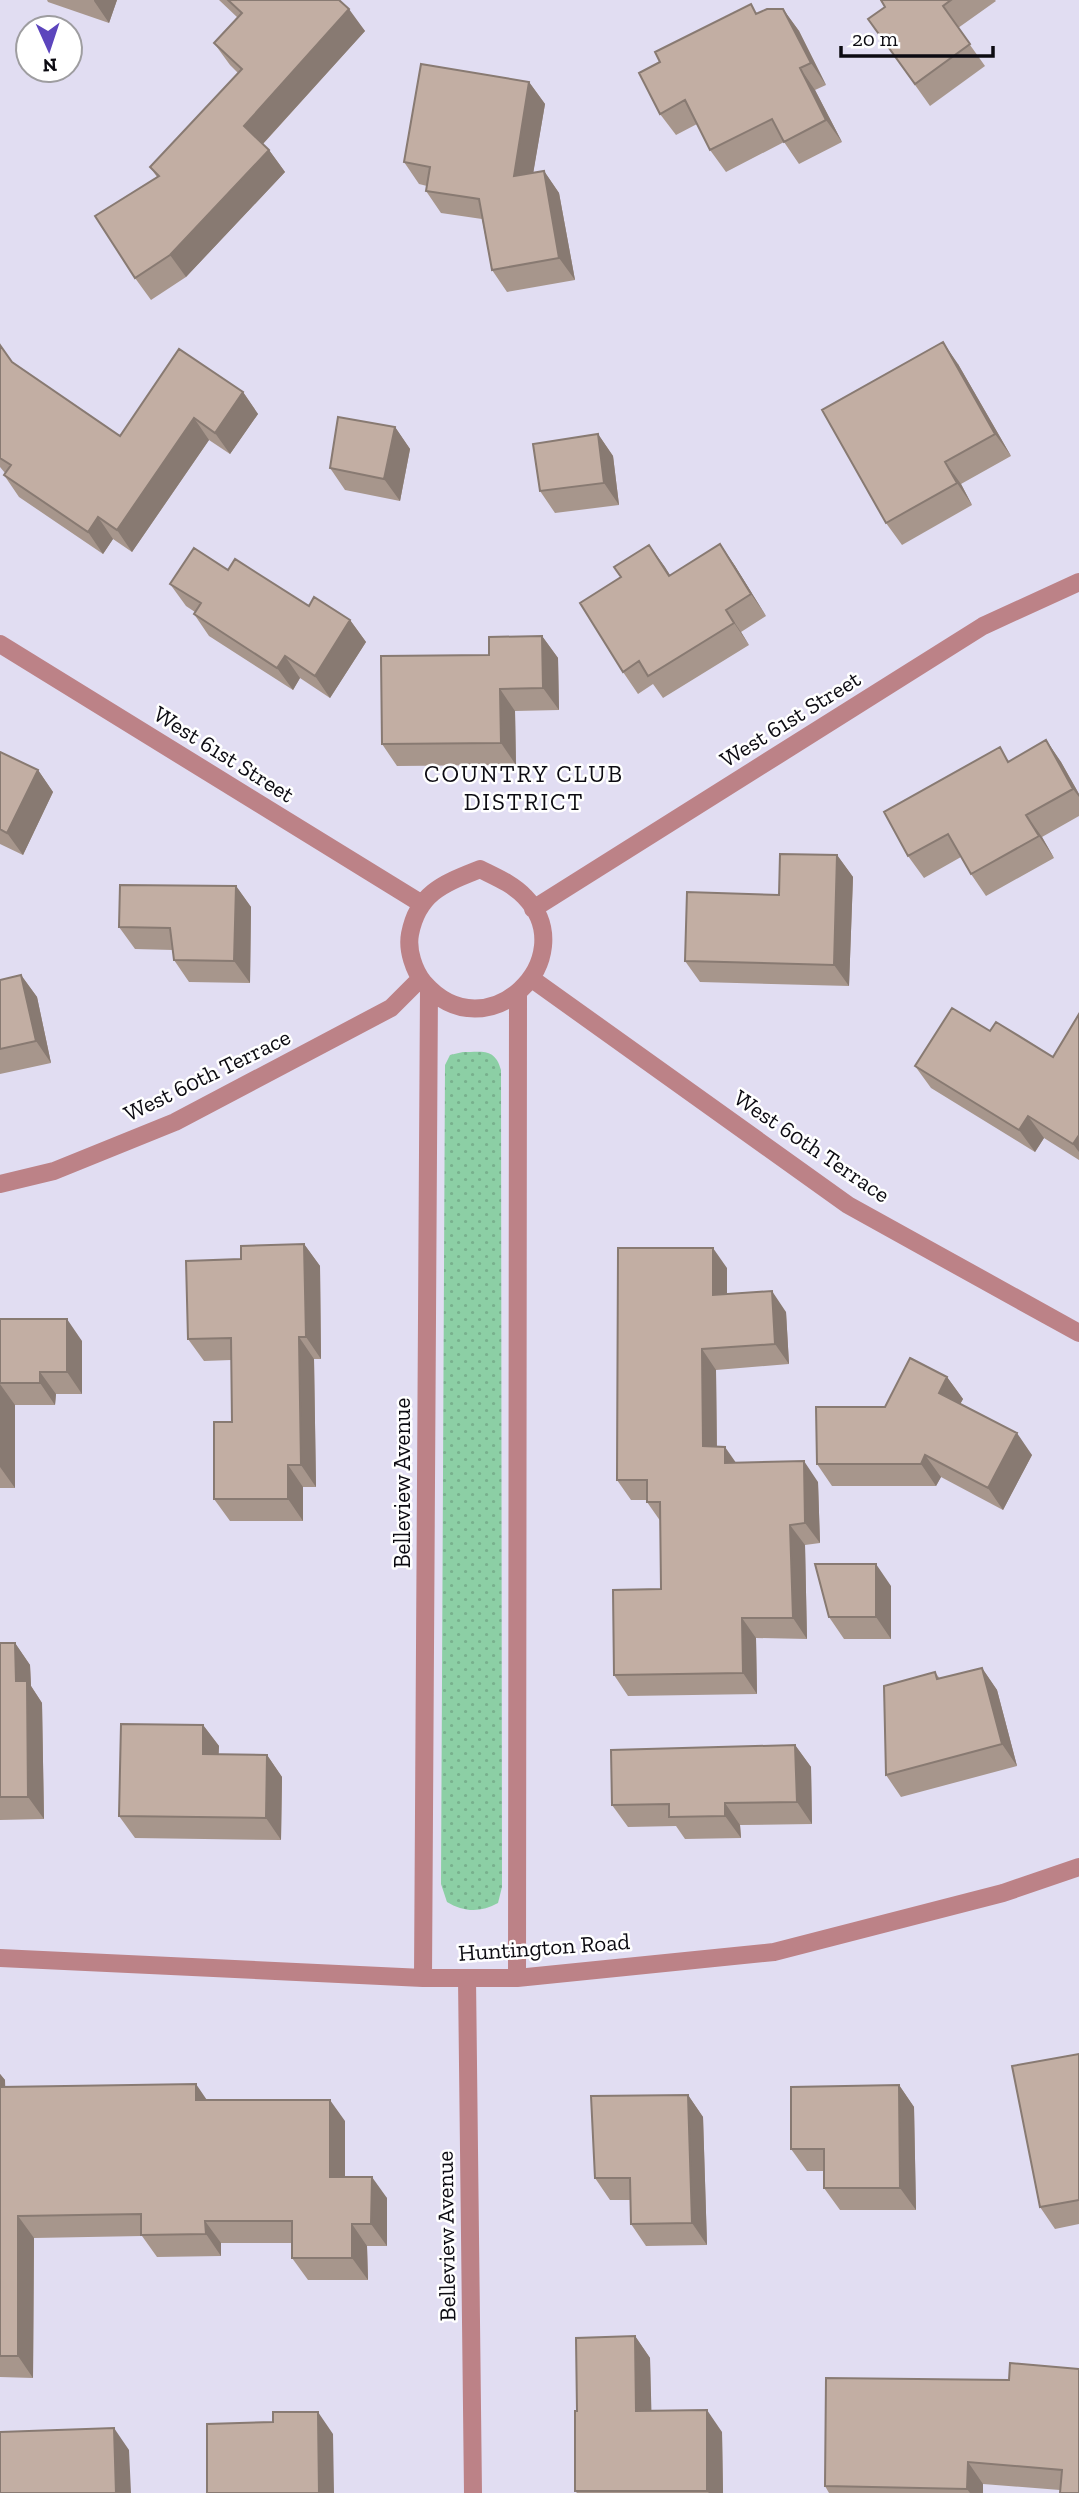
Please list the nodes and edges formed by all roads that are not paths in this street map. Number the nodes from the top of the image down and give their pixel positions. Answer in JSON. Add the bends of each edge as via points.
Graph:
{"nodes":[{"id":1,"x":1079,"y":582,"type":"edge"},
{"id":2,"x":0,"y":644,"type":"edge"},
{"id":3,"x":422,"y":904,"type":"junction"},
{"id":4,"x":533,"y":909,"type":"junction"},
{"id":5,"x":532,"y":979,"type":"junction"},
{"id":6,"x":424,"y":983,"type":"junction"},
{"id":7,"x":518,"y":995,"type":"junction"},
{"id":8,"x":0,"y":1185,"type":"edge"},
{"id":9,"x":1079,"y":1333,"type":"edge"},
{"id":10,"x":1079,"y":1867,"type":"edge"},
{"id":11,"x":0,"y":1958,"type":"edge"},
{"id":12,"x":423,"y":1978,"type":"junction"},
{"id":13,"x":467,"y":1978,"type":"junction"},
{"id":14,"x":517,"y":1978,"type":"junction"},
{"id":15,"x":473,"y":2493,"type":"edge"}],
"edges":[{"from":1,"to":4,"type":"street","name":"West 61st Street","via":[[983,626]]},
{"from":2,"to":3,"type":"street","name":"West 61st Street"},
{"from":3,"to":4,"type":"street","via":[[445,883],[480,869],[510,885]]},
{"from":3,"to":6,"type":"street","via":[[410,936],[411,958]]},
{"from":4,"to":5,"type":"street","via":[[543,938],[541,959]]},
{"from":5,"to":7,"type":"street"},
{"from":5,"to":9,"type":"street","name":"West 60th Terrace","via":[[848,1205]]},
{"from":6,"to":7,"type":"street","via":[[455,1005],[477,1009]]},
{"from":6,"to":8,"type":"street","name":"West 60th Terrace","via":[[391,1008],[175,1122],[54,1171]]},
{"from":6,"to":12,"type":"street","name":"Belleview Avenue"},
{"from":7,"to":14,"type":"street"},
{"from":10,"to":14,"type":"street","name":"Huntington Road","via":[[1003,1893],[774,1952]]},
{"from":11,"to":12,"type":"street","name":"Huntington Road"},
{"from":12,"to":13,"type":"street","name":"Huntington Road"},
{"from":13,"to":14,"type":"street","name":"Huntington Road"},
{"from":13,"to":15,"type":"street","name":"Belleview Avenue"}]}
